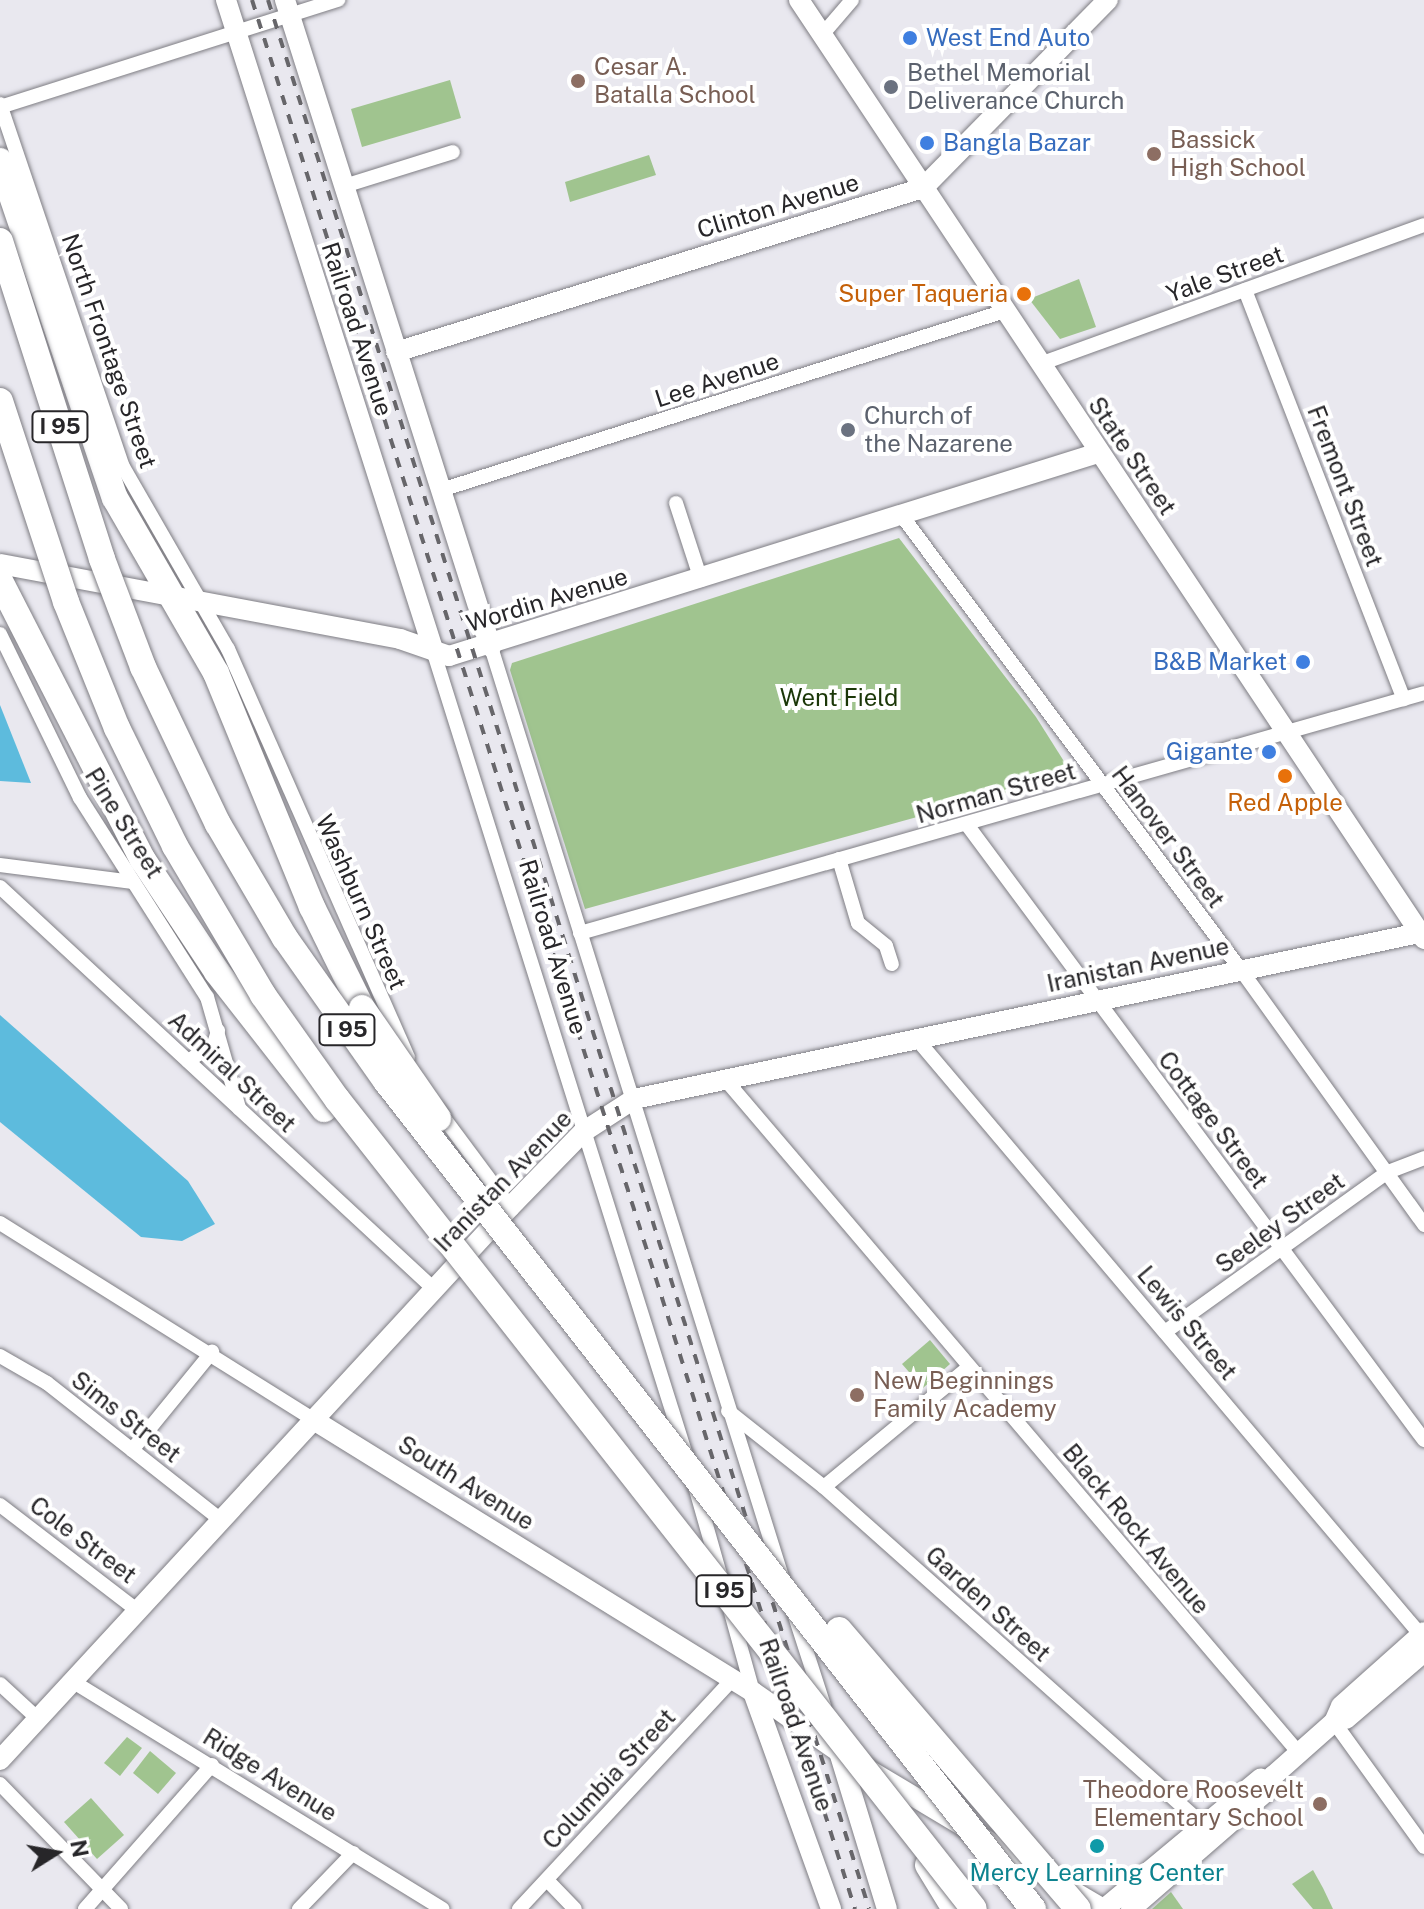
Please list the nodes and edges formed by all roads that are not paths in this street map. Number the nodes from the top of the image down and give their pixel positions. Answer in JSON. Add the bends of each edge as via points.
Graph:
{"nodes":[{"id":1,"x":226,"y":0,"type":"edge"},
{"id":2,"x":338,"y":0,"type":"edge"},
{"id":3,"x":799,"y":0,"type":"edge"},
{"id":4,"x":852,"y":0,"type":"edge"},
{"id":5,"x":1108,"y":0,"type":"edge"},
{"id":6,"x":288,"y":8,"type":"edge"},
{"id":7,"x":236,"y":32,"type":"junction"},
{"id":8,"x":822,"y":35,"type":"junction"},
{"id":9,"x":0,"y":106,"type":"edge"},
{"id":10,"x":453,"y":152,"type":"dead end"},
{"id":11,"x":0,"y":161,"type":"edge"},
{"id":12,"x":344,"y":186,"type":"junction"},
{"id":13,"x":923,"y":188,"type":"junction"},
{"id":14,"x":1424,"y":225,"type":"edge"},
{"id":15,"x":0,"y":241,"type":"edge"},
{"id":16,"x":1245,"y":290,"type":"junction"},
{"id":17,"x":1005,"y":311,"type":"junction"},
{"id":18,"x":396,"y":352,"type":"junction"},
{"id":19,"x":1040,"y":364,"type":"junction"},
{"id":20,"x":0,"y":401,"type":"edge"},
{"id":21,"x":1098,"y":453,"type":"junction"},
{"id":22,"x":441,"y":490,"type":"junction"},
{"id":23,"x":676,"y":503,"type":"dead end"},
{"id":24,"x":902,"y":516,"type":"junction"},
{"id":25,"x":0,"y":564,"type":"edge"},
{"id":26,"x":701,"y":580,"type":"junction"},
{"id":27,"x":0,"y":581,"type":"edge"},
{"id":28,"x":185,"y":598,"type":"junction"},
{"id":29,"x":0,"y":634,"type":"edge"},
{"id":30,"x":432,"y":646,"type":"junction"},
{"id":31,"x":491,"y":647,"type":"junction"},
{"id":32,"x":1424,"y":693,"type":"edge"},
{"id":33,"x":1404,"y":699,"type":"junction"},
{"id":34,"x":1287,"y":731,"type":"junction"},
{"id":35,"x":1102,"y":785,"type":"junction"},
{"id":36,"x":968,"y":826,"type":"junction"},
{"id":37,"x":839,"y":859,"type":"junction"},
{"id":38,"x":0,"y":865,"type":"edge"},
{"id":39,"x":133,"y":882,"type":"junction"},
{"id":40,"x":0,"y":887,"type":"edge"},
{"id":41,"x":580,"y":933,"type":"junction"},
{"id":42,"x":1423,"y":935,"type":"edge"},
{"id":43,"x":892,"y":964,"type":"dead end"},
{"id":44,"x":1241,"y":970,"type":"junction"},
{"id":45,"x":1097,"y":1000,"type":"junction"},
{"id":46,"x":218,"y":1031,"type":"junction"},
{"id":47,"x":915,"y":1037,"type":"junction"},
{"id":48,"x":188,"y":1061,"type":"junction"},
{"id":49,"x":724,"y":1078,"type":"junction"},
{"id":50,"x":634,"y":1099,"type":"junction"},
{"id":51,"x":240,"y":1108,"type":"junction"},
{"id":52,"x":583,"y":1132,"type":"junction"},
{"id":53,"x":1424,"y":1158,"type":"edge"},
{"id":54,"x":1388,"y":1172,"type":"junction"},
{"id":55,"x":510,"y":1207,"type":"junction"},
{"id":56,"x":0,"y":1223,"type":"edge"},
{"id":57,"x":1424,"y":1225,"type":"edge"},
{"id":58,"x":1282,"y":1249,"type":"junction"},
{"id":59,"x":434,"y":1289,"type":"junction"},
{"id":60,"x":1165,"y":1332,"type":"junction"},
{"id":61,"x":212,"y":1352,"type":"junction"},
{"id":62,"x":0,"y":1356,"type":"edge"},
{"id":63,"x":969,"y":1367,"type":"junction"},
{"id":64,"x":553,"y":1373,"type":"junction"},
{"id":65,"x":640,"y":1406,"type":"junction"},
{"id":66,"x":728,"y":1411,"type":"junction"},
{"id":67,"x":312,"y":1419,"type":"junction"},
{"id":68,"x":1424,"y":1440,"type":"edge"},
{"id":69,"x":132,"y":1450,"type":"junction"},
{"id":70,"x":824,"y":1487,"type":"junction"},
{"id":71,"x":0,"y":1505,"type":"edge"},
{"id":72,"x":726,"y":1512,"type":"junction"},
{"id":73,"x":221,"y":1520,"type":"junction"},
{"id":74,"x":138,"y":1611,"type":"junction"},
{"id":75,"x":1423,"y":1639,"type":"edge"},
{"id":76,"x":732,"y":1680,"type":"junction"},
{"id":77,"x":72,"y":1681,"type":"junction"},
{"id":78,"x":0,"y":1684,"type":"edge"},
{"id":79,"x":753,"y":1692,"type":"junction"},
{"id":80,"x":38,"y":1719,"type":"junction"},
{"id":81,"x":1334,"y":1722,"type":"junction"},
{"id":82,"x":839,"y":1752,"type":"junction"},
{"id":83,"x":1298,"y":1752,"type":"junction"},
{"id":84,"x":0,"y":1760,"type":"edge"},
{"id":85,"x":212,"y":1765,"type":"junction"},
{"id":86,"x":0,"y":1784,"type":"edge"},
{"id":87,"x":899,"y":1800,"type":"junction"},
{"id":88,"x":960,"y":1813,"type":"junction"},
{"id":89,"x":1210,"y":1830,"type":"junction"},
{"id":90,"x":1424,"y":1847,"type":"edge"},
{"id":91,"x":353,"y":1853,"type":"junction"},
{"id":92,"x":547,"y":1880,"type":"junction"},
{"id":93,"x":103,"y":1890,"type":"junction"},
{"id":94,"x":85,"y":1909,"type":"edge"},
{"id":95,"x":121,"y":1909,"type":"edge"},
{"id":96,"x":299,"y":1909,"type":"edge"},
{"id":97,"x":443,"y":1909,"type":"edge"},
{"id":98,"x":519,"y":1909,"type":"edge"},
{"id":99,"x":575,"y":1909,"type":"edge"},
{"id":100,"x":831,"y":1909,"type":"edge"},
{"id":101,"x":887,"y":1909,"type":"edge"},
{"id":102,"x":955,"y":1909,"type":"edge"},
{"id":103,"x":967,"y":1909,"type":"edge"},
{"id":104,"x":974,"y":1909,"type":"edge"},
{"id":105,"x":1033,"y":1909,"type":"edge"},
{"id":106,"x":1041,"y":1909,"type":"edge"},
{"id":107,"x":1078,"y":1909,"type":"edge"},
{"id":108,"x":1103,"y":1909,"type":"edge"},
{"id":109,"x":1131,"y":1909,"type":"edge"}],
"edges":[{"from":1,"to":7,"type":"street","name":"Railroad Avenue"},
{"from":2,"to":6,"type":"street"},
{"from":3,"to":8,"type":"street","name":"State Street"},
{"from":4,"to":8,"type":"street"},
{"from":5,"to":13,"type":"street","name":"Clinton Avenue"},
{"from":6,"to":7,"type":"street"},
{"from":6,"to":12,"type":"street","name":"Railroad Avenue"},
{"from":7,"to":9,"type":"street"},
{"from":7,"to":30,"type":"street","name":"Railroad Avenue"},
{"from":8,"to":13,"type":"street","name":"State Street"},
{"from":9,"to":28,"type":"street","name":"North Frontage Street","via":[[122,465]]},
{"from":10,"to":12,"type":"street"},
{"from":11,"to":28,"type":"highway","via":[[108,482]]},
{"from":12,"to":18,"type":"street","name":"Railroad Avenue"},
{"from":13,"to":17,"type":"street","name":"State Street"},
{"from":13,"to":18,"type":"street","name":"Clinton Avenue"},
{"from":14,"to":16,"type":"street","name":"Yale Street"},
{"from":15,"to":65,"type":"highway","number":"I 95","bridge":true,"via":[[116,597],[160,706],[218,824],[285,938],[359,1046]]},
{"from":16,"to":19,"type":"street","name":"Yale Street"},
{"from":16,"to":33,"type":"street","name":"Fremont Street"},
{"from":17,"to":19,"type":"street","name":"State Street"},
{"from":17,"to":22,"type":"street","name":"Lee Avenue"},
{"from":18,"to":22,"type":"street","name":"Railroad Avenue"},
{"from":19,"to":21,"type":"street","name":"State Street"},
{"from":20,"to":64,"type":"highway","number":"I 95","bridge":true,"via":[[83,647],[135,768],[195,882],[313,1066]]},
{"from":21,"to":24,"type":"street","name":"Wordin Avenue"},
{"from":21,"to":34,"type":"street","name":"State Street"},
{"from":22,"to":31,"type":"street","name":"Railroad Avenue"},
{"from":23,"to":26,"type":"street"},
{"from":24,"to":26,"type":"street","name":"Wordin Avenue"},
{"from":24,"to":35,"type":"street","name":"Hanover Street"},
{"from":25,"to":28,"type":"street","name":"Wordin Avenue"},
{"from":26,"to":31,"type":"street","name":"Wordin Avenue"},
{"from":27,"to":64,"type":"highway","bridge":true,"via":[[143,860],[217,972],[324,1109]]},
{"from":28,"to":30,"type":"street","name":"Wordin Avenue"},
{"from":28,"to":55,"type":"street","name":"Washburn Street","via":[[228,649],[420,1084]]},
{"from":28,"to":65,"type":"highway","bridge":true,"via":[[312,907],[362,1008]]},
{"from":29,"to":39,"type":"street","name":"Pine Street","via":[[80,798]]},
{"from":30,"to":31,"type":"street","name":"Wordin Avenue","via":[[449,656]]},
{"from":30,"to":52,"type":"street","name":"Railroad Avenue"},
{"from":31,"to":41,"type":"street","name":"Railroad Avenue"},
{"from":32,"to":33,"type":"street","name":"Norman Street"},
{"from":33,"to":34,"type":"street","name":"Norman Street"},
{"from":34,"to":35,"type":"street","name":"Norman Street"},
{"from":34,"to":42,"type":"street","name":"State Street"},
{"from":35,"to":36,"type":"street","name":"Norman Street"},
{"from":35,"to":44,"type":"street","name":"Hanover Street"},
{"from":36,"to":37,"type":"street","name":"Norman Street"},
{"from":36,"to":45,"type":"street","name":"Cottage Street"},
{"from":37,"to":41,"type":"street","name":"Norman Street"},
{"from":37,"to":43,"type":"street","via":[[858,923],[886,946]]},
{"from":38,"to":39,"type":"street"},
{"from":39,"to":46,"type":"street","name":"Pine Street","via":[[207,997]]},
{"from":40,"to":48,"type":"street","name":"Admiral Street"},
{"from":41,"to":50,"type":"street","name":"Railroad Avenue"},
{"from":42,"to":44,"type":"street","name":"Iranistan Avenue"},
{"from":44,"to":45,"type":"street","name":"Iranistan Avenue"},
{"from":44,"to":54,"type":"street","name":"Hanover Street"},
{"from":45,"to":47,"type":"street","name":"Iranistan Avenue"},
{"from":45,"to":58,"type":"street","name":"Cottage Street"},
{"from":46,"to":48,"type":"street","via":[[214,1044]]},
{"from":46,"to":51,"type":"street","name":"Pine Street"},
{"from":47,"to":49,"type":"street","name":"Iranistan Avenue"},
{"from":47,"to":60,"type":"street","name":"Lewis Street"},
{"from":48,"to":51,"type":"street","name":"Admiral Street"},
{"from":49,"to":50,"type":"street","name":"Iranistan Avenue"},
{"from":49,"to":63,"type":"street","name":"Black Rock Avenue"},
{"from":50,"to":52,"type":"street","name":"Iranistan Avenue"},
{"from":50,"to":66,"type":"street","name":"Railroad Avenue"},
{"from":51,"to":59,"type":"street","name":"Admiral Street"},
{"from":52,"to":55,"type":"street","name":"Iranistan Avenue"},
{"from":52,"to":79,"type":"street","name":"Railroad Avenue","via":[[650,1331]]},
{"from":53,"to":54,"type":"street","name":"Seeley Street"},
{"from":54,"to":57,"type":"street","name":"Hanover Street"},
{"from":54,"to":58,"type":"street","name":"Seeley Street"},
{"from":55,"to":59,"type":"street","name":"Iranistan Avenue"},
{"from":56,"to":61,"type":"street","name":"South Avenue"},
{"from":58,"to":60,"type":"street","name":"Seeley Street"},
{"from":58,"to":68,"type":"street","name":"Cottage Street"},
{"from":59,"to":67,"type":"street","name":"Iranistan Avenue"},
{"from":60,"to":75,"type":"street","name":"Lewis Street"},
{"from":61,"to":67,"type":"street","name":"South Avenue"},
{"from":61,"to":69,"type":"street"},
{"from":62,"to":69,"type":"street","name":"Sims Street","via":[[47,1383]]},
{"from":63,"to":70,"type":"street"},
{"from":63,"to":83,"type":"street","name":"Black Rock Avenue"},
{"from":64,"to":87,"type":"highway","number":"I 95","bridge":true},
{"from":65,"to":72,"type":"highway","number":"I 95","bridge":true},
{"from":66,"to":70,"type":"street","name":"Garden Street"},
{"from":66,"to":82,"type":"street","name":"Railroad Avenue"},
{"from":67,"to":73,"type":"street","name":"Iranistan Avenue"},
{"from":67,"to":76,"type":"street","name":"South Avenue"},
{"from":69,"to":73,"type":"street","name":"Sims Street"},
{"from":70,"to":89,"type":"street","name":"Garden Street"},
{"from":71,"to":74,"type":"street","name":"Cole Street"},
{"from":72,"to":88,"type":"highway","number":"I 95","bridge":true},
{"from":72,"to":107,"type":"highway","bridge":true,"via":[[830,1619]]},
{"from":73,"to":74,"type":"street","name":"Iranistan Avenue"},
{"from":74,"to":77,"type":"street","name":"Iranistan Avenue"},
{"from":75,"to":81,"type":"street","via":[[1341,1706]]},
{"from":76,"to":79,"type":"street","name":"South Avenue"},
{"from":76,"to":92,"type":"street","name":"Columbia Street"},
{"from":77,"to":80,"type":"street","name":"Iranistan Avenue"},
{"from":77,"to":85,"type":"street","name":"Ridge Avenue"},
{"from":78,"to":80,"type":"street"},
{"from":79,"to":82,"type":"street","name":"South Avenue"},
{"from":79,"to":100,"type":"street","name":"Railroad Avenue"},
{"from":80,"to":84,"type":"street","name":"Iranistan Avenue"},
{"from":81,"to":83,"type":"street"},
{"from":81,"to":90,"type":"street"},
{"from":82,"to":87,"type":"street","name":"South Avenue"},
{"from":82,"to":101,"type":"street","name":"Railroad Avenue"},
{"from":83,"to":89,"type":"street","via":[[1273,1776],[1269,1789]]},
{"from":85,"to":91,"type":"street","name":"Ridge Avenue"},
{"from":85,"to":93,"type":"street"},
{"from":86,"to":93,"type":"street"},
{"from":87,"to":102,"type":"highway","bridge":true},
{"from":87,"to":103,"type":"street"},
{"from":87,"to":104,"type":"highway","number":"I 95","bridge":true},
{"from":87,"to":108,"type":"street","name":"South Avenue"},
{"from":88,"to":105,"type":"highway","number":"I 95","bridge":true},
{"from":88,"to":106,"type":"highway","bridge":true},
{"from":89,"to":108,"type":"street"},
{"from":89,"to":109,"type":"street"},
{"from":91,"to":96,"type":"street"},
{"from":91,"to":97,"type":"street","name":"Ridge Avenue"},
{"from":92,"to":98,"type":"street","name":"Columbia Street"},
{"from":92,"to":99,"type":"street"},
{"from":93,"to":94,"type":"street"},
{"from":93,"to":95,"type":"street"}]}
